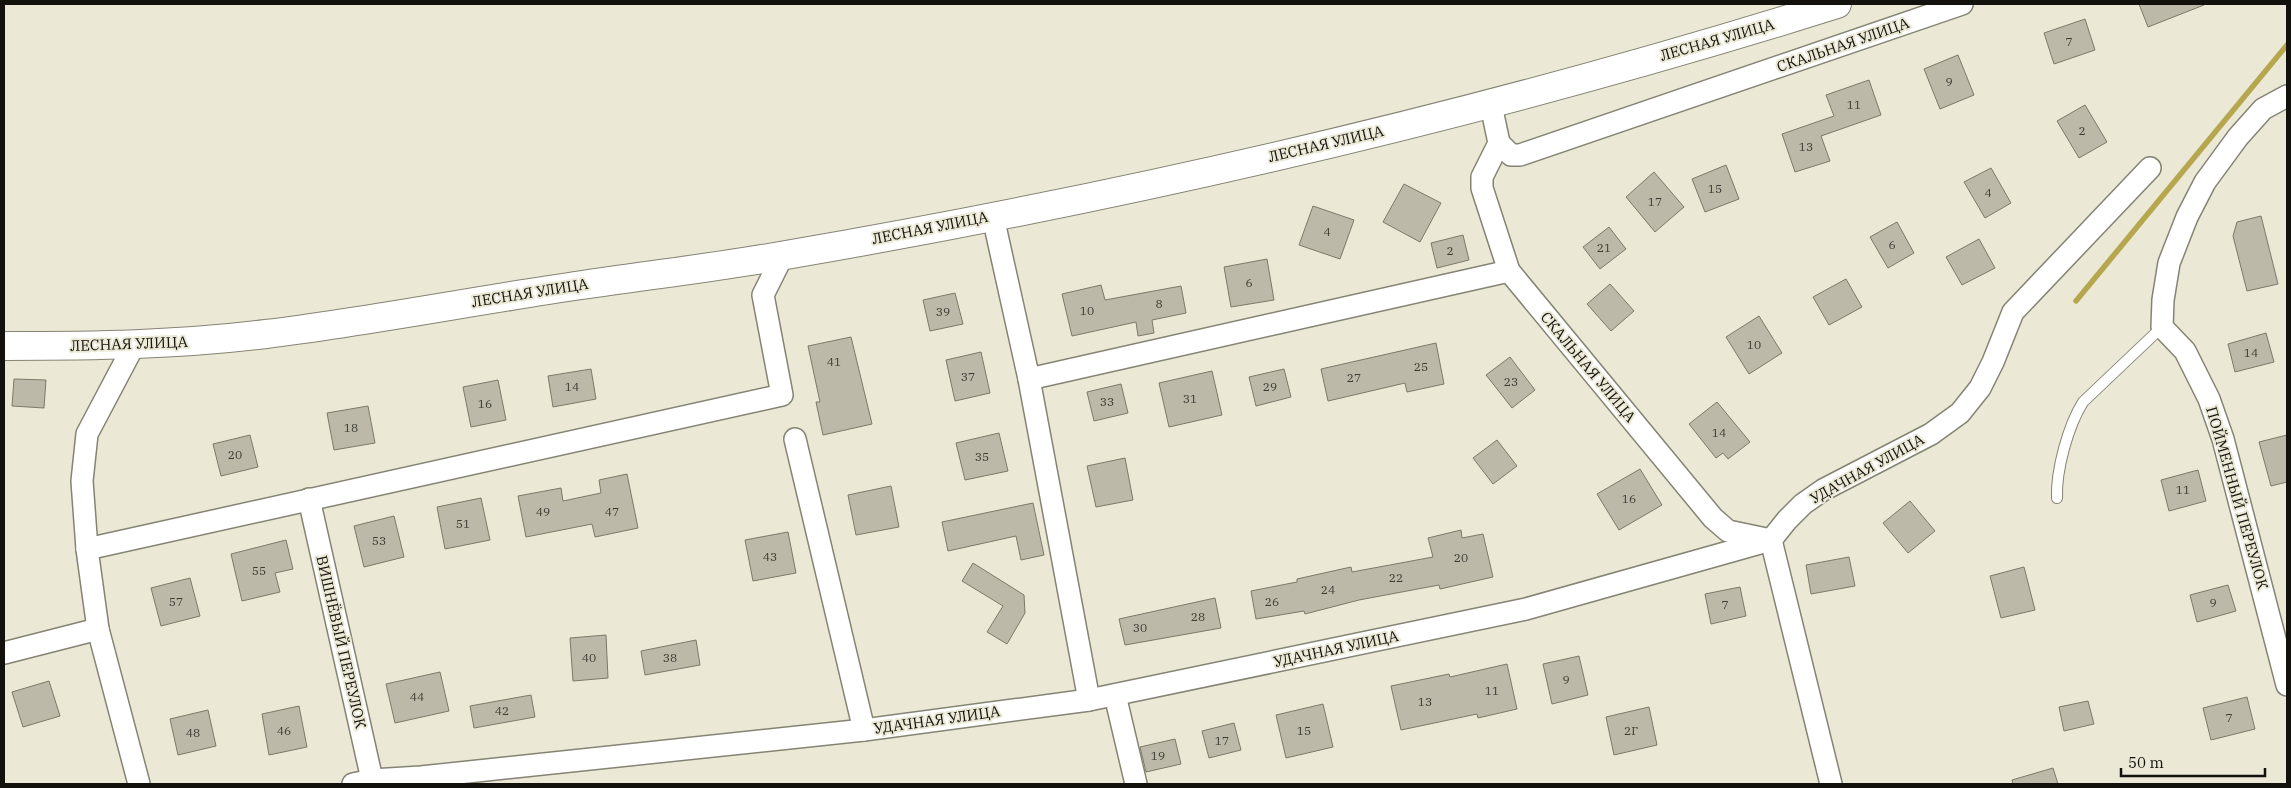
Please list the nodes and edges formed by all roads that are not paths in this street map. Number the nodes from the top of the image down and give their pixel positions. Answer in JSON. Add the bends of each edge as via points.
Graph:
{"nodes":[{"id":1,"x":1836,"y":4,"type":"edge"},
{"id":2,"x":1962,"y":4,"type":"edge"},
{"id":3,"x":2287,"y":96,"type":"edge"},
{"id":4,"x":1491,"y":105,"type":"junction"},
{"id":5,"x":1499,"y":144,"type":"junction"},
{"id":6,"x":2150,"y":168,"type":"dead end"},
{"id":7,"x":993,"y":216,"type":"junction"},
{"id":8,"x":783,"y":255,"type":"junction"},
{"id":9,"x":1509,"y":271,"type":"junction"},
{"id":10,"x":2162,"y":327,"type":"junction"},
{"id":11,"x":134,"y":345,"type":"junction"},
{"id":12,"x":4,"y":346,"type":"edge"},
{"id":13,"x":1029,"y":379,"type":"junction"},
{"id":14,"x":795,"y":439,"type":"dead end"},
{"id":15,"x":2057,"y":498,"type":"dead end"},
{"id":16,"x":309,"y":499,"type":"junction"},
{"id":17,"x":1771,"y":540,"type":"junction"},
{"id":18,"x":87,"y":549,"type":"junction"},
{"id":19,"x":98,"y":629,"type":"junction"},
{"id":20,"x":4,"y":653,"type":"edge"},
{"id":21,"x":2287,"y":685,"type":"edge"},
{"id":22,"x":1115,"y":695,"type":"junction"},
{"id":23,"x":1089,"y":700,"type":"junction"},
{"id":24,"x":864,"y":730,"type":"junction"},
{"id":25,"x":366,"y":783,"type":"edge"},
{"id":26,"x":139,"y":784,"type":"edge"},
{"id":27,"x":1136,"y":784,"type":"edge"},
{"id":28,"x":1831,"y":784,"type":"edge"}],
"edges":[{"from":1,"to":4,"type":"main road","name":"ЛЕСНАЯ УЛИЦА"},
{"from":2,"to":5,"type":"street","name":"СКАЛЬНАЯ УЛИЦА","via":[[1520,155],[1511,155]]},
{"from":3,"to":10,"type":"street","via":[[2263,109],[2205,182],[2187,216],[2169,263]]},
{"from":4,"to":5,"type":"street"},
{"from":4,"to":7,"type":"main road","name":"ЛЕСНАЯ УЛИЦА","via":[[1146,186]]},
{"from":5,"to":9,"type":"street","name":"СКАЛЬНАЯ УЛИЦА","via":[[1482,177],[1482,188]]},
{"from":6,"to":17,"type":"street","name":"УДАЧНАЯ УЛИЦА","via":[[2013,312],[1994,362],[1980,388],[1960,413],[1931,434],[1823,490],[1786,520]]},
{"from":7,"to":8,"type":"main road","name":"ЛЕСНАЯ УЛИЦА"},
{"from":7,"to":13,"type":"street"},
{"from":8,"to":11,"type":"main road","name":"ЛЕСНАЯ УЛИЦА","via":[[262,335]]},
{"from":8,"to":16,"type":"street","via":[[763,295],[782,394]]},
{"from":9,"to":13,"type":"street"},
{"from":9,"to":17,"type":"street","name":"СКАЛЬНАЯ УЛИЦА","via":[[1713,518],[1728,531]]},
{"from":10,"to":15,"type":"lane","via":[[2082,402],[2056,479]]},
{"from":10,"to":21,"type":"street","name":"ПОЙМЕННЫЙ ПЕРЕУЛОК","via":[[2185,352],[2223,438]]},
{"from":11,"to":12,"type":"main road","name":"ЛЕСНАЯ УЛИЦА"},
{"from":11,"to":18,"type":"street","via":[[86,434],[82,481]]},
{"from":13,"to":23,"type":"street"},
{"from":14,"to":24,"type":"street"},
{"from":16,"to":18,"type":"street"},
{"from":16,"to":25,"type":"street","name":"ВИШНЁВЫЙ ПЕРЕУЛОК"},
{"from":17,"to":22,"type":"street","name":"УДАЧНАЯ УЛИЦА","via":[[1526,609]]},
{"from":17,"to":28,"type":"street"},
{"from":18,"to":19,"type":"street"},
{"from":19,"to":20,"type":"street"},
{"from":19,"to":26,"type":"street"},
{"from":22,"to":23,"type":"street","name":"УДАЧНАЯ УЛИЦА"},
{"from":22,"to":27,"type":"street"},
{"from":23,"to":24,"type":"street","name":"УДАЧНАЯ УЛИЦА"},
{"from":24,"to":25,"type":"street","name":"УДАЧНАЯ УЛИЦА"}]}
